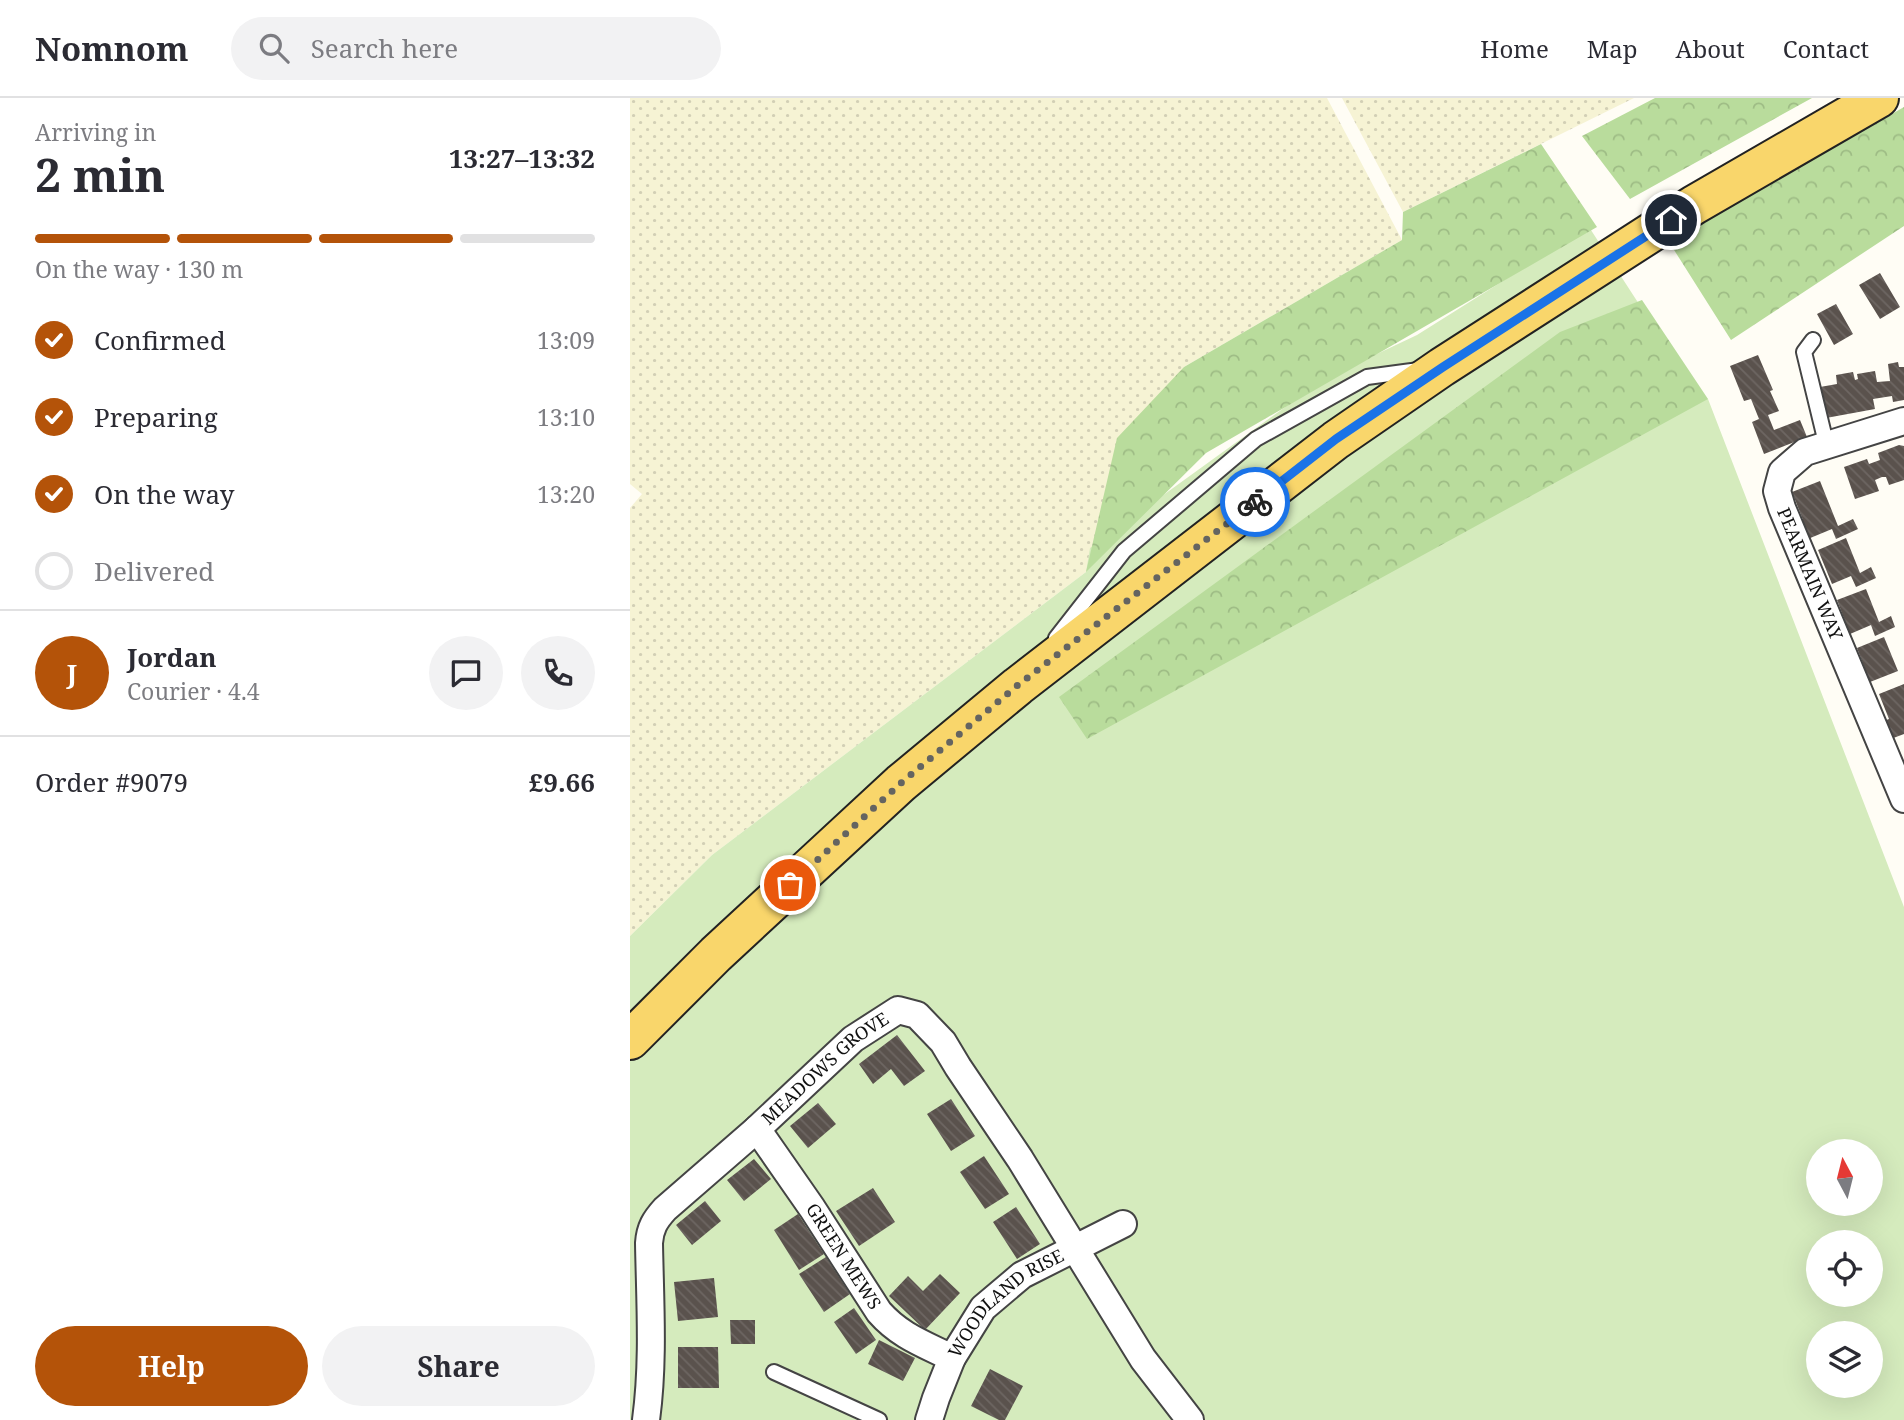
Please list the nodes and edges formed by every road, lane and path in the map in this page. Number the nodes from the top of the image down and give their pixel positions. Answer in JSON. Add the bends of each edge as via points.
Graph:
{"nodes":[{"id":1,"x":1879,"y":98,"type":"edge"},
{"id":2,"x":1814,"y":340,"type":"dead end"},
{"id":3,"x":1904,"y":421,"type":"edge"},
{"id":4,"x":1828,"y":447,"type":"junction"},
{"id":5,"x":1904,"y":799,"type":"edge"},
{"id":6,"x":630,"y":1040,"type":"edge"},
{"id":7,"x":757,"y":1129,"type":"junction"},
{"id":8,"x":1123,"y":1224,"type":"dead end"},
{"id":9,"x":1074,"y":1248,"type":"junction"},
{"id":10,"x":952,"y":1358,"type":"junction"},
{"id":11,"x":774,"y":1372,"type":"dead end"},
{"id":12,"x":646,"y":1420,"type":"edge"},
{"id":13,"x":879,"y":1420,"type":"edge"},
{"id":14,"x":929,"y":1420,"type":"edge"},
{"id":15,"x":1190,"y":1420,"type":"edge"}],
"edges":[{"from":1,"to":6,"type":"main road","via":[[1694,205],[1336,439],[1018,685],[892,792]]},
{"from":2,"to":4,"type":"lane","via":[[1804,352]]},
{"from":3,"to":4,"type":"street","name":"PEARMAIN WAY"},
{"from":4,"to":5,"type":"street","name":"PEARMAIN WAY","via":[[1805,453],[1782,472],[1777,491]]},
{"from":7,"to":9,"type":"street","name":"MEADOWS GROVE","via":[[853,1039],[898,1010],[917,1015],[943,1042]]},
{"from":7,"to":10,"type":"street","name":"GREEN MEWS","via":[[879,1312],[905,1335]]},
{"from":7,"to":12,"type":"street","name":"MEADOWS GROVE","via":[[665,1209],[650,1232],[651,1351]]},
{"from":8,"to":9,"type":"street","name":"WOODLAND RISE"},
{"from":9,"to":10,"type":"street","name":"WOODLAND RISE","via":[[1022,1275],[984,1308]]},
{"from":9,"to":15,"type":"street","name":"MEADOWS GROVE","via":[[1143,1359]]},
{"from":10,"to":14,"type":"street","name":"WOODLAND RISE"},
{"from":11,"to":13,"type":"lane"}]}
